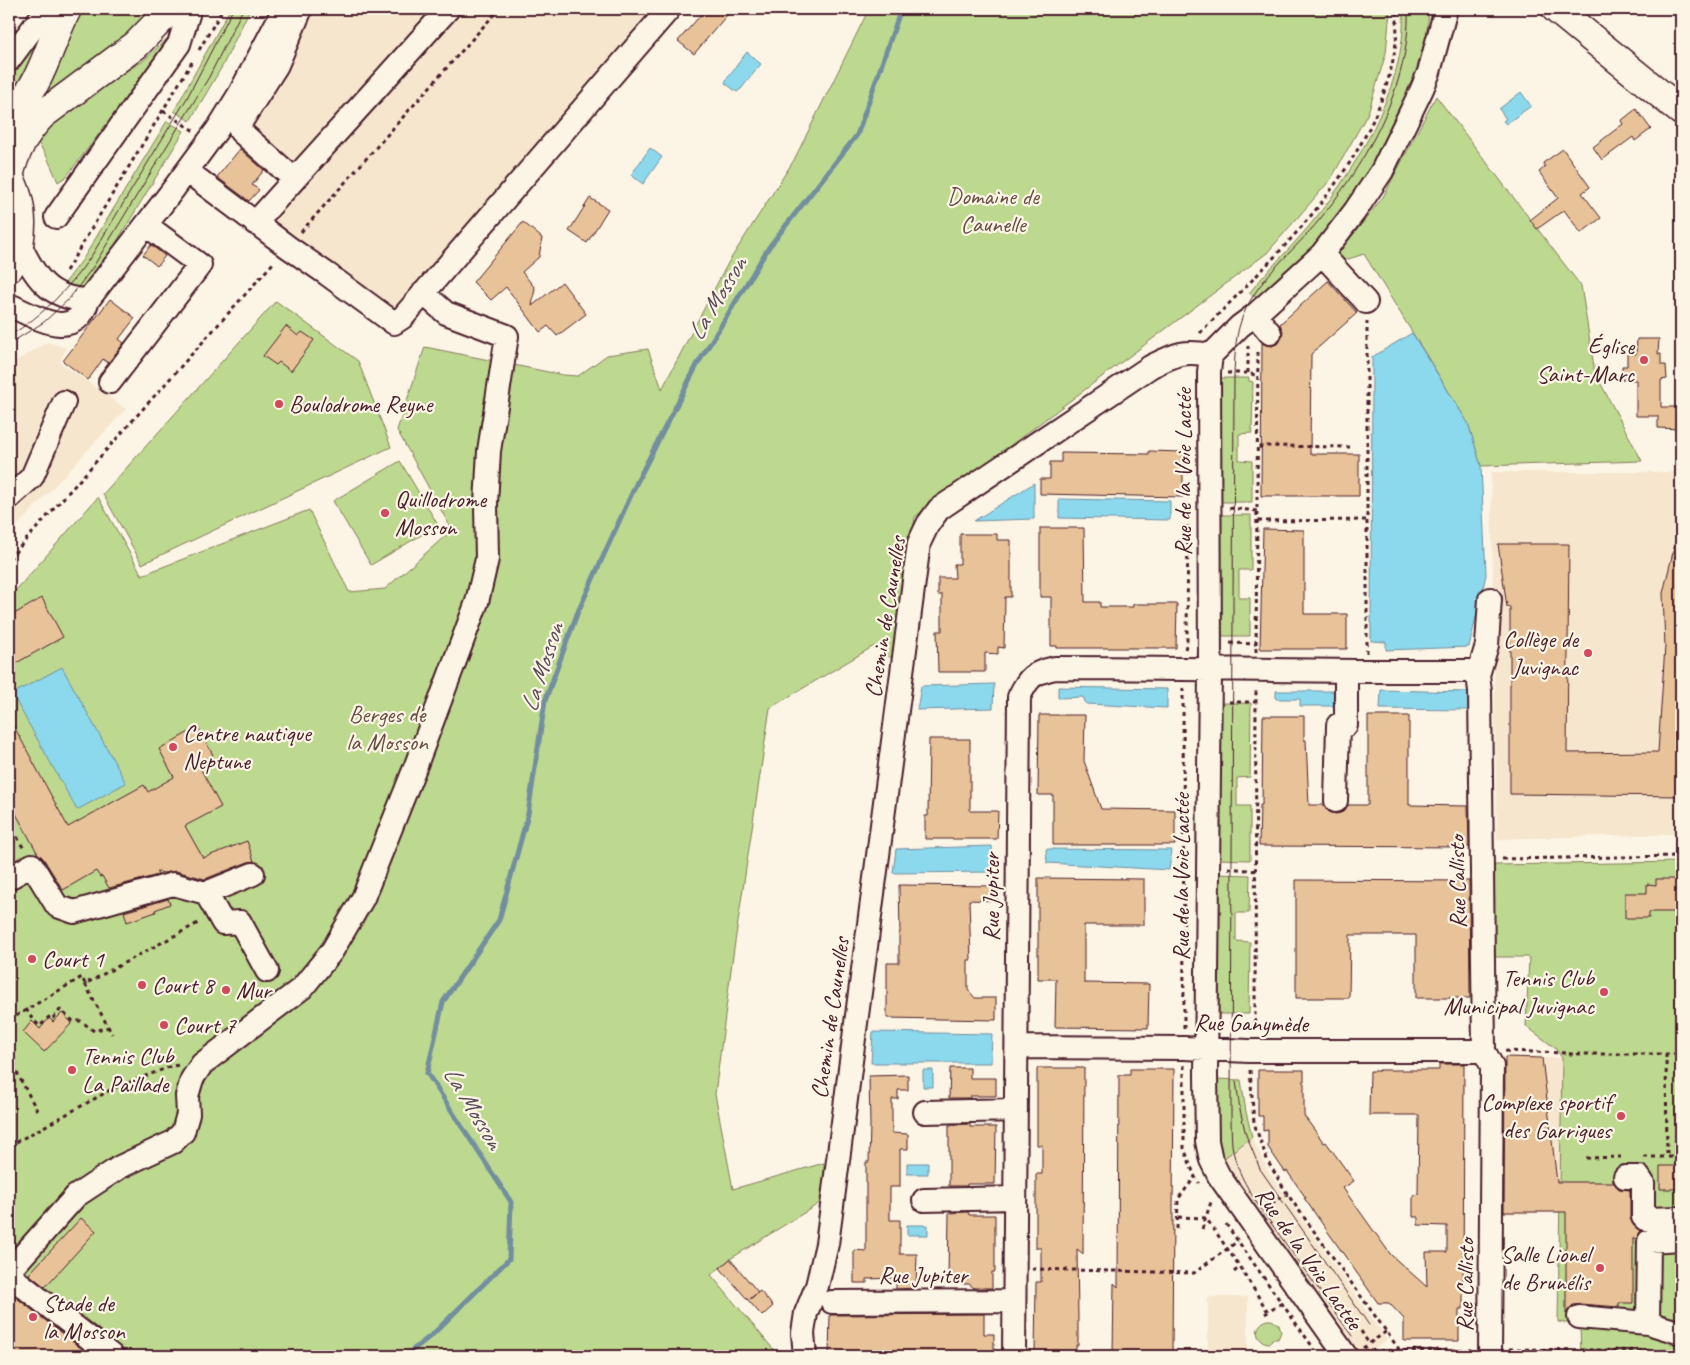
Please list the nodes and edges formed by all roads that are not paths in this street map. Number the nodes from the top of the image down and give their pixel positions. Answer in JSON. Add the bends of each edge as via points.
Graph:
{"nodes":[{"id":1,"x":47,"y":9,"type":"edge"},
{"id":2,"x":67,"y":9,"type":"edge"},
{"id":3,"x":171,"y":9,"type":"edge"},
{"id":4,"x":187,"y":9,"type":"edge"},
{"id":5,"x":284,"y":9,"type":"edge"},
{"id":6,"x":301,"y":9,"type":"edge"},
{"id":7,"x":448,"y":9,"type":"edge"},
{"id":8,"x":669,"y":9,"type":"edge"},
{"id":9,"x":1437,"y":9,"type":"edge"},
{"id":10,"x":1446,"y":9,"type":"edge"},
{"id":11,"x":1556,"y":9,"type":"edge"},
{"id":12,"x":1577,"y":9,"type":"edge"},
{"id":13,"x":1439,"y":37,"type":"junction"},
{"id":14,"x":9,"y":60,"type":"edge"},
{"id":15,"x":1681,"y":95,"type":"edge"},
{"id":16,"x":1681,"y":111,"type":"edge"},
{"id":17,"x":9,"y":116,"type":"edge"},
{"id":18,"x":240,"y":131,"type":"junction"},
{"id":19,"x":209,"y":140,"type":"junction"},
{"id":20,"x":187,"y":171,"type":"junction"},
{"id":21,"x":9,"y":177,"type":"edge"},
{"id":22,"x":294,"y":179,"type":"junction"},
{"id":23,"x":56,"y":216,"type":"dead end"},
{"id":24,"x":255,"y":223,"type":"junction"},
{"id":25,"x":146,"y":226,"type":"junction"},
{"id":26,"x":19,"y":243,"type":"junction"},
{"id":27,"x":1322,"y":254,"type":"junction"},
{"id":28,"x":9,"y":268,"type":"edge"},
{"id":29,"x":423,"y":293,"type":"junction"},
{"id":30,"x":88,"y":300,"type":"junction"},
{"id":31,"x":9,"y":305,"type":"edge"},
{"id":32,"x":1366,"y":309,"type":"road end"},
{"id":33,"x":1255,"y":315,"type":"junction"},
{"id":34,"x":1264,"y":337,"type":"road end"},
{"id":35,"x":1203,"y":354,"type":"junction"},
{"id":36,"x":110,"y":382,"type":"dead end"},
{"id":37,"x":64,"y":402,"type":"dead end"},
{"id":38,"x":9,"y":498,"type":"edge"},
{"id":39,"x":1490,"y":598,"type":"dead end"},
{"id":40,"x":1210,"y":670,"type":"junction"},
{"id":41,"x":1356,"y":672,"type":"junction"},
{"id":42,"x":1478,"y":675,"type":"junction"},
{"id":43,"x":1336,"y":801,"type":"dead end"},
{"id":44,"x":253,"y":874,"type":"dead end"},
{"id":45,"x":9,"y":878,"type":"edge"},
{"id":46,"x":206,"y":893,"type":"junction"},
{"id":47,"x":267,"y":971,"type":"dead end"},
{"id":48,"x":1017,"y":1048,"type":"junction"},
{"id":49,"x":1206,"y":1049,"type":"junction"},
{"id":50,"x":1484,"y":1051,"type":"junction"},
{"id":51,"x":1016,"y":1110,"type":"junction"},
{"id":52,"x":925,"y":1112,"type":"dead end"},
{"id":53,"x":1625,"y":1177,"type":"dead end"},
{"id":54,"x":1015,"y":1198,"type":"junction"},
{"id":55,"x":924,"y":1200,"type":"dead end"},
{"id":56,"x":1681,"y":1218,"type":"edge"},
{"id":57,"x":1681,"y":1239,"type":"edge"},
{"id":58,"x":9,"y":1273,"type":"edge"},
{"id":59,"x":1013,"y":1301,"type":"junction"},
{"id":60,"x":832,"y":1302,"type":"dead end"},
{"id":61,"x":1579,"y":1317,"type":"dead end"},
{"id":62,"x":1648,"y":1323,"type":"junction"},
{"id":63,"x":1676,"y":1342,"type":"edge"},
{"id":64,"x":1490,"y":1353,"type":"edge"},
{"id":65,"x":112,"y":1356,"type":"edge"},
{"id":66,"x":805,"y":1356,"type":"edge"},
{"id":67,"x":1014,"y":1356,"type":"edge"},
{"id":68,"x":1346,"y":1356,"type":"edge"}],
"edges":[{"from":1,"to":14,"type":"street"},
{"from":2,"to":17,"type":"main road","via":[[38,80]]},
{"from":3,"to":21,"type":"main road","via":[[136,45],[30,127],[14,156]]},
{"from":4,"to":23,"type":"street","via":[[179,44]]},
{"from":5,"to":19,"type":"street","via":[[240,93]]},
{"from":6,"to":18,"type":"street","via":[[277,65],[239,125]]},
{"from":7,"to":22,"type":"street"},
{"from":8,"to":29,"type":"street"},
{"from":9,"to":13,"type":"street"},
{"from":10,"to":13,"type":"street"},
{"from":11,"to":16,"type":"main road"},
{"from":12,"to":15,"type":"main road"},
{"from":13,"to":27,"type":"street","via":[[1429,72],[1382,171]]},
{"from":18,"to":19,"type":"street","via":[[228,139]]},
{"from":18,"to":22,"type":"street"},
{"from":19,"to":20,"type":"street"},
{"from":20,"to":24,"type":"street"},
{"from":20,"to":25,"type":"street"},
{"from":21,"to":26,"type":"main road","via":[[20,212]]},
{"from":22,"to":24,"type":"street"},
{"from":24,"to":29,"type":"street","via":[[394,324]]},
{"from":25,"to":30,"type":"street"},
{"from":25,"to":36,"type":"street","via":[[200,265]]},
{"from":26,"to":28,"type":"main road"},
{"from":26,"to":30,"type":"street","via":[[34,271],[51,291],[69,299]]},
{"from":27,"to":32,"type":"street"},
{"from":27,"to":33,"type":"street"},
{"from":29,"to":58,"type":"street","via":[[446,313],[507,336],[489,451],[486,559],[477,602],[363,898],[332,951],[302,988],[202,1064],[192,1079],[187,1096],[188,1114],[183,1132],[173,1142],[120,1167],[76,1196]]},
{"from":30,"to":31,"type":"street","via":[[79,317],[58,325],[36,319]]},
{"from":33,"to":34,"type":"street"},
{"from":33,"to":35,"type":"street"},
{"from":35,"to":40,"type":"street","name":"Rue de la Voie Lactée","via":[[1209,387]]},
{"from":35,"to":66,"type":"street","name":"Chemin de Caunelles","via":[[1186,352],[1150,367],[939,509],[919,543],[827,1244],[817,1286],[806,1313],[803,1333]]},
{"from":37,"to":38,"type":"street","via":[[32,477]]},
{"from":39,"to":42,"type":"street","via":[[1486,645]]},
{"from":40,"to":41,"type":"street"},
{"from":40,"to":48,"type":"street","name":"Rue Jupiter","via":[[1055,668],[1039,672],[1026,682],[1019,697]]},
{"from":40,"to":49,"type":"street","name":"Rue de la Voie Lactée"},
{"from":41,"to":42,"type":"street","via":[[1469,671]]},
{"from":41,"to":43,"type":"street","via":[[1346,725],[1338,725]]},
{"from":42,"to":50,"type":"street","name":"Rue Callisto","via":[[1484,860]]},
{"from":44,"to":46,"type":"street"},
{"from":45,"to":46,"type":"street","via":[[32,865],[57,906],[74,912],[172,884]]},
{"from":46,"to":47,"type":"street","via":[[223,923],[240,922]]},
{"from":48,"to":49,"type":"street","name":"Rue Ganymède"},
{"from":48,"to":51,"type":"street","name":"Rue Jupiter"},
{"from":49,"to":50,"type":"street","name":"Rue Ganymède"},
{"from":49,"to":68,"type":"street","name":"Rue de la Voie Lactée","via":[[1207,1140],[1211,1160]]},
{"from":50,"to":64,"type":"street","name":"Rue Callisto","via":[[1492,1066]]},
{"from":51,"to":52,"type":"street"},
{"from":51,"to":54,"type":"street","name":"Rue Jupiter"},
{"from":53,"to":56,"type":"street","via":[[1640,1178],[1643,1183],[1643,1217]]},
{"from":54,"to":55,"type":"street"},
{"from":54,"to":59,"type":"street","name":"Rue Jupiter"},
{"from":57,"to":62,"type":"street","via":[[1649,1241]]},
{"from":58,"to":65,"type":"street"},
{"from":59,"to":60,"type":"street","name":"Rue Jupiter"},
{"from":59,"to":67,"type":"street","name":"Rue Jupiter"},
{"from":61,"to":62,"type":"street"},
{"from":62,"to":63,"type":"street"}]}
